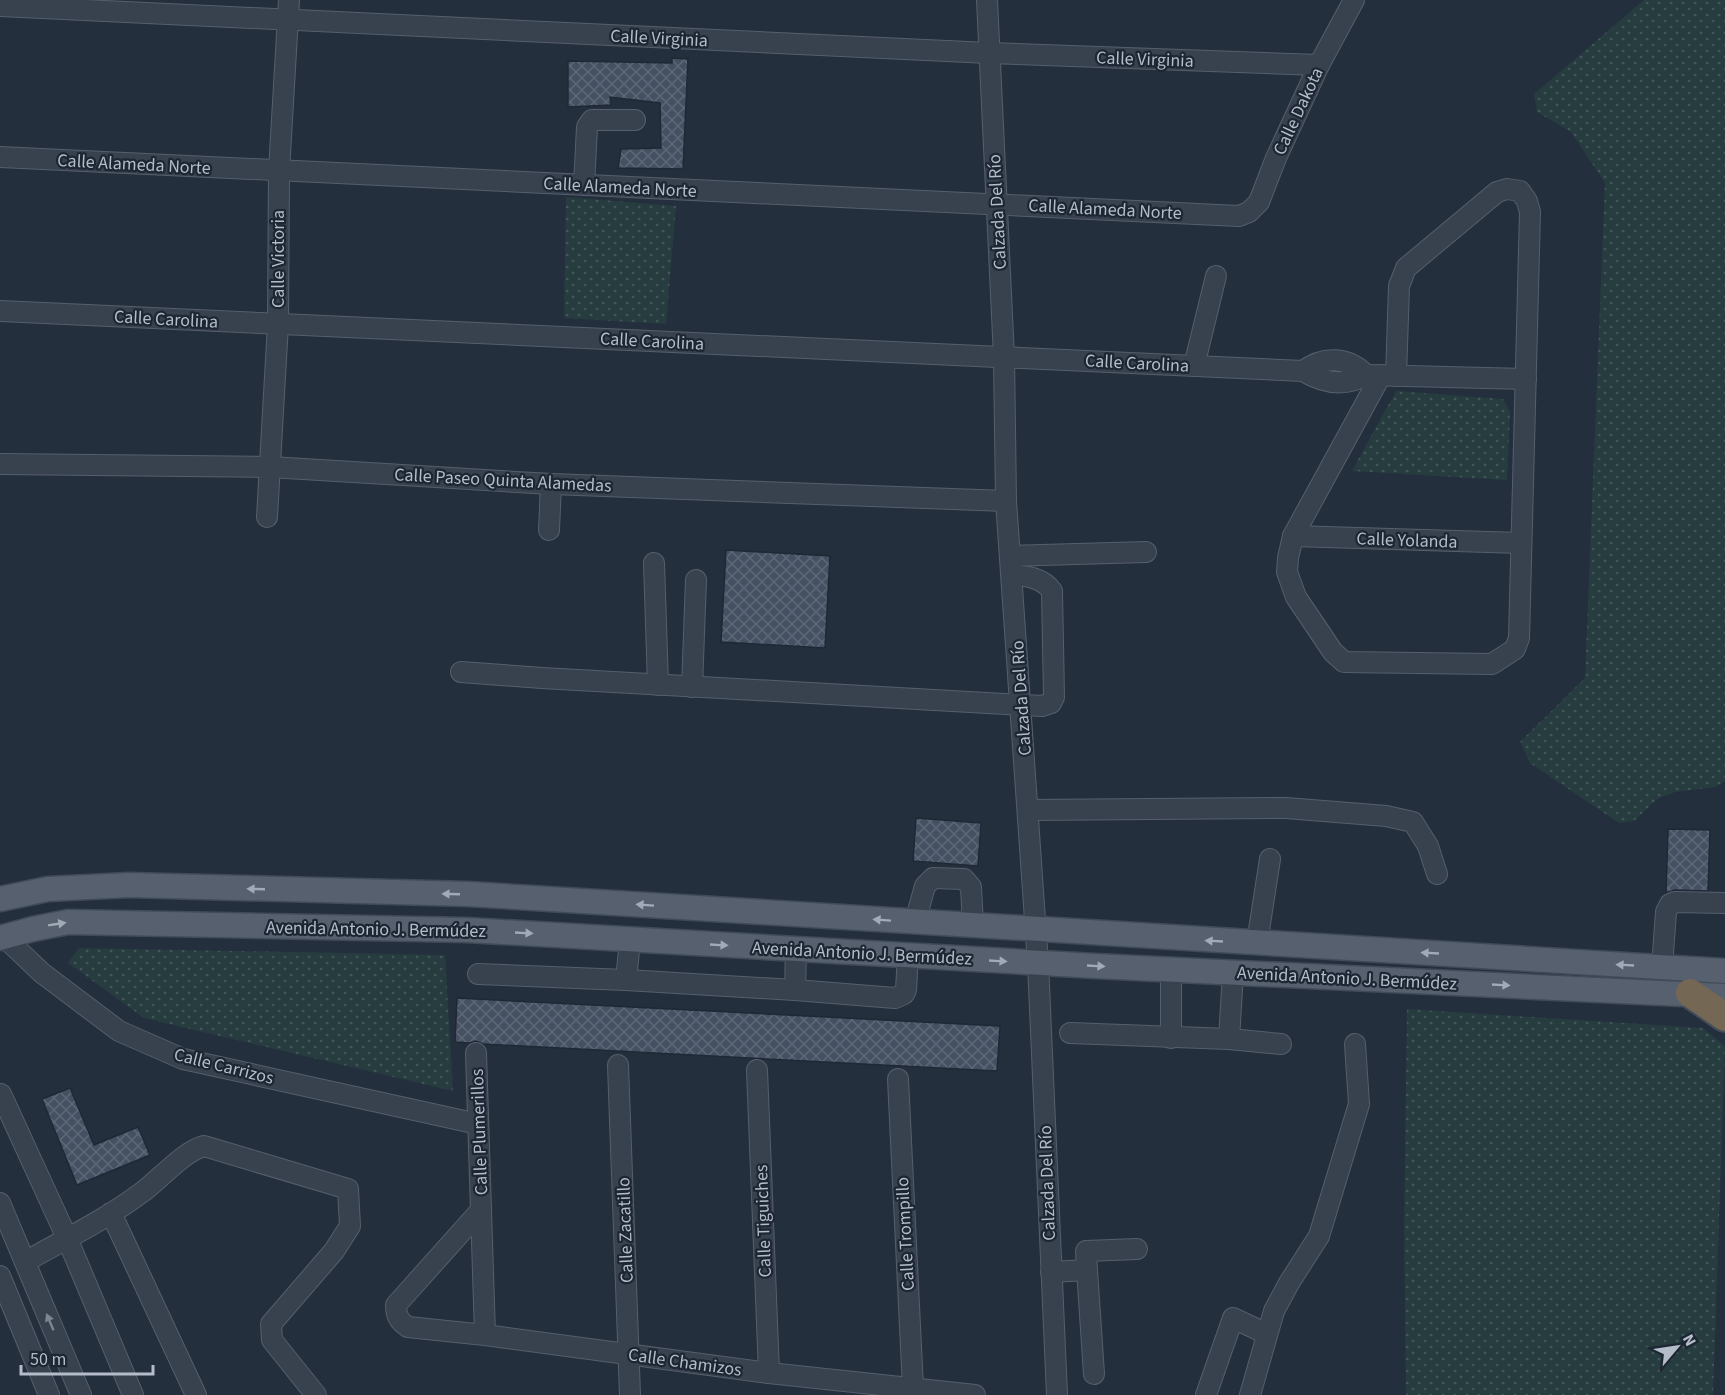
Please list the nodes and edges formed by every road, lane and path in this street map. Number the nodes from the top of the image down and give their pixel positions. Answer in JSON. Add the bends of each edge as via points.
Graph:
{"nodes":[{"id":1,"x":289,"y":0,"type":"edge"},
{"id":2,"x":987,"y":0,"type":"edge"},
{"id":3,"x":1354,"y":0,"type":"edge"},
{"id":4,"x":0,"y":6,"type":"edge"},
{"id":5,"x":288,"y":21,"type":"junction"},
{"id":6,"x":989,"y":53,"type":"junction"},
{"id":7,"x":1319,"y":65,"type":"junction"},
{"id":8,"x":635,"y":120,"type":"dead end"},
{"id":9,"x":0,"y":157,"type":"edge"},
{"id":10,"x":279,"y":171,"type":"junction"},
{"id":11,"x":584,"y":185,"type":"junction"},
{"id":12,"x":996,"y":204,"type":"junction"},
{"id":13,"x":1239,"y":216,"type":"joint"},
{"id":14,"x":1216,"y":276,"type":"dead end"},
{"id":15,"x":0,"y":311,"type":"edge"},
{"id":16,"x":278,"y":324,"type":"junction"},
{"id":17,"x":1004,"y":357,"type":"junction"},
{"id":18,"x":1194,"y":366,"type":"junction"},
{"id":19,"x":1381,"y":375,"type":"junction"},
{"id":20,"x":1526,"y":379,"type":"junction"},
{"id":21,"x":0,"y":464,"type":"edge"},
{"id":22,"x":270,"y":466,"type":"junction"},
{"id":23,"x":551,"y":484,"type":"junction"},
{"id":24,"x":1006,"y":501,"type":"junction"},
{"id":25,"x":267,"y":517,"type":"dead end"},
{"id":26,"x":549,"y":530,"type":"dead end"},
{"id":27,"x":1293,"y":536,"type":"junction"},
{"id":28,"x":1521,"y":543,"type":"junction"},
{"id":29,"x":1146,"y":552,"type":"dead end"},
{"id":30,"x":654,"y":563,"type":"dead end"},
{"id":31,"x":1011,"y":565,"type":"junction"},
{"id":32,"x":696,"y":580,"type":"dead end"},
{"id":33,"x":461,"y":672,"type":"dead end"},
{"id":34,"x":658,"y":685,"type":"junction"},
{"id":35,"x":692,"y":687,"type":"junction"},
{"id":36,"x":1021,"y":705,"type":"junction"},
{"id":37,"x":1029,"y":810,"type":"junction"},
{"id":38,"x":1270,"y":859,"type":"dead end"},
{"id":39,"x":1437,"y":874,"type":"dead end"},
{"id":40,"x":0,"y":899,"type":"edge"},
{"id":41,"x":1725,"y":903,"type":"edge"},
{"id":42,"x":915,"y":922,"type":"junction"},
{"id":43,"x":973,"y":925,"type":"junction"},
{"id":44,"x":1035,"y":930,"type":"junction"},
{"id":45,"x":2,"y":938,"type":"edge"},
{"id":46,"x":630,"y":940,"type":"junction"},
{"id":47,"x":1257,"y":943,"type":"junction"},
{"id":48,"x":796,"y":949,"type":"junction"},
{"id":49,"x":908,"y":956,"type":"junction"},
{"id":50,"x":1038,"y":963,"type":"junction"},
{"id":51,"x":1662,"y":967,"type":"junction"},
{"id":52,"x":1171,"y":970,"type":"junction"},
{"id":53,"x":1725,"y":971,"type":"edge"},
{"id":54,"x":1233,"y":973,"type":"junction"},
{"id":55,"x":478,"y":974,"type":"dead end"},
{"id":56,"x":626,"y":980,"type":"junction"},
{"id":57,"x":795,"y":990,"type":"junction"},
{"id":58,"x":1690,"y":993,"type":"junction"},
{"id":59,"x":1725,"y":996,"type":"edge"},
{"id":60,"x":1725,"y":1017,"type":"edge"},
{"id":61,"x":1070,"y":1033,"type":"dead end"},
{"id":62,"x":1172,"y":1038,"type":"junction"},
{"id":63,"x":1229,"y":1039,"type":"junction"},
{"id":64,"x":1281,"y":1044,"type":"dead end"},
{"id":65,"x":1355,"y":1044,"type":"dead end"},
{"id":66,"x":476,"y":1053,"type":"dead end"},
{"id":67,"x":618,"y":1065,"type":"dead end"},
{"id":68,"x":757,"y":1070,"type":"dead end"},
{"id":69,"x":898,"y":1079,"type":"dead end"},
{"id":70,"x":1,"y":1095,"type":"edge"},
{"id":71,"x":478,"y":1124,"type":"junction"},
{"id":72,"x":0,"y":1203,"type":"edge"},
{"id":73,"x":481,"y":1210,"type":"junction"},
{"id":74,"x":111,"y":1214,"type":"junction"},
{"id":75,"x":67,"y":1238,"type":"junction"},
{"id":76,"x":1137,"y":1249,"type":"dead end"},
{"id":77,"x":25,"y":1262,"type":"junction"},
{"id":78,"x":1086,"y":1270,"type":"junction"},
{"id":79,"x":1051,"y":1272,"type":"junction"},
{"id":80,"x":0,"y":1276,"type":"edge"},
{"id":81,"x":398,"y":1318,"type":"joint"},
{"id":82,"x":1267,"y":1334,"type":"junction"},
{"id":83,"x":485,"y":1335,"type":"junction"},
{"id":84,"x":630,"y":1354,"type":"junction"},
{"id":85,"x":769,"y":1373,"type":"junction"},
{"id":86,"x":1094,"y":1374,"type":"dead end"},
{"id":87,"x":913,"y":1388,"type":"junction"},
{"id":88,"x":49,"y":1395,"type":"edge"},
{"id":89,"x":81,"y":1395,"type":"edge"},
{"id":90,"x":133,"y":1395,"type":"edge"},
{"id":91,"x":196,"y":1395,"type":"edge"},
{"id":92,"x":316,"y":1395,"type":"edge"},
{"id":93,"x":630,"y":1395,"type":"edge"},
{"id":94,"x":975,"y":1395,"type":"edge"},
{"id":95,"x":1057,"y":1395,"type":"edge"},
{"id":96,"x":1206,"y":1395,"type":"edge"},
{"id":97,"x":1250,"y":1395,"type":"edge"}],
"edges":[{"from":1,"to":5,"type":"street","name":"Calle Victoria"},
{"from":2,"to":6,"type":"street","name":"Calzada Del Río"},
{"from":3,"to":7,"type":"street","name":"Calle Dakota"},
{"from":4,"to":5,"type":"street","name":"Calle Virginia"},
{"from":5,"to":6,"type":"street","name":"Calle Virginia"},
{"from":5,"to":10,"type":"street","name":"Calle Victoria"},
{"from":6,"to":7,"type":"street","name":"Calle Virginia"},
{"from":6,"to":12,"type":"street","name":"Calzada Del Río"},
{"from":7,"to":13,"type":"street","name":"Calle Dakota","via":[[1259,202]]},
{"from":8,"to":11,"type":"street","via":[[592,120],[587,127]]},
{"from":9,"to":10,"type":"street","name":"Calle Alameda Norte"},
{"from":10,"to":11,"type":"street","name":"Calle Alameda Norte"},
{"from":10,"to":16,"type":"street","name":"Calle Victoria"},
{"from":11,"to":12,"type":"street","name":"Calle Alameda Norte"},
{"from":12,"to":13,"type":"street","name":"Calle Alameda Norte"},
{"from":12,"to":17,"type":"street","name":"Calzada Del Río"},
{"from":14,"to":18,"type":"street"},
{"from":15,"to":16,"type":"street","name":"Calle Carolina"},
{"from":16,"to":17,"type":"street","name":"Calle Carolina"},
{"from":16,"to":22,"type":"street","name":"Calle Victoria"},
{"from":17,"to":18,"type":"street","name":"Calle Carolina"},
{"from":17,"to":24,"type":"street","name":"Calzada Del Río"},
{"from":18,"to":19,"type":"street","name":"Calle Carolina","via":[[1303,371],[1320,361],[1339,360]]},
{"from":19,"to":20,"type":"street","name":"Calle Carolina"},
{"from":19,"to":20,"type":"street","via":[[1406,268],[1497,192],[1507,189],[1520,191],[1530,207]]},
{"from":19,"to":27,"type":"street"},
{"from":20,"to":28,"type":"street"},
{"from":21,"to":22,"type":"street","name":"Calle Paseo Quinta Alamedas"},
{"from":22,"to":23,"type":"street","name":"Calle Paseo Quinta Alamedas"},
{"from":22,"to":25,"type":"street","name":"Calle Victoria"},
{"from":23,"to":24,"type":"street","name":"Calle Paseo Quinta Alamedas"},
{"from":23,"to":26,"type":"street"},
{"from":24,"to":31,"type":"street","name":"Calzada Del Río"},
{"from":27,"to":28,"type":"street","name":"Calle Yolanda"},
{"from":27,"to":28,"type":"street","via":[[1287,565],[1290,584],[1333,652],[1348,663],[1492,664],[1505,657],[1515,649],[1519,638]]},
{"from":29,"to":31,"type":"street"},
{"from":30,"to":34,"type":"street"},
{"from":31,"to":36,"type":"street","name":"Calzada Del Río"},
{"from":31,"to":36,"type":"street","via":[[1023,576],[1044,582],[1052,591],[1054,697],[1047,705]]},
{"from":32,"to":35,"type":"street"},
{"from":33,"to":34,"type":"street"},
{"from":34,"to":35,"type":"street"},
{"from":35,"to":36,"type":"street"},
{"from":36,"to":37,"type":"street","name":"Calzada Del Río"},
{"from":37,"to":39,"type":"street","via":[[1286,808],[1386,816],[1413,822],[1428,846]]},
{"from":37,"to":44,"type":"street","name":"Calzada Del Río"},
{"from":38,"to":47,"type":"street"},
{"from":42,"to":40,"type":"main road","name":"Avenida Antonio J. Bermúdez","one_way":true,"via":[[468,894],[129,885],[48,889]]},
{"from":41,"to":51,"type":"street","via":[[1670,904]]},
{"from":42,"to":43,"type":"main road","name":"Avenida Antonio J. Bermúdez"},
{"from":42,"to":43,"type":"street","via":[[926,886],[933,878],[964,879],[971,887]]},
{"from":43,"to":44,"type":"main road","name":"Avenida Antonio J. Bermúdez"},
{"from":47,"to":44,"type":"main road","name":"Avenida Antonio J. Bermúdez","one_way":true},
{"from":44,"to":50,"type":"street","name":"Calzada Del Río"},
{"from":45,"to":46,"type":"main road","name":"Avenida Antonio J. Bermúdez","one_way":true,"via":[[68,922],[467,930]]},
{"from":45,"to":71,"type":"street","name":"Calle Carrizos","via":[[119,1031],[174,1055]]},
{"from":46,"to":48,"type":"main road","name":"Avenida Antonio J. Bermúdez","one_way":true},
{"from":46,"to":56,"type":"street"},
{"from":51,"to":47,"type":"main road","name":"Avenida Antonio J. Bermúdez","one_way":true},
{"from":48,"to":49,"type":"main road","name":"Avenida Antonio J. Bermúdez"},
{"from":48,"to":57,"type":"street"},
{"from":49,"to":50,"type":"main road","name":"Avenida Antonio J. Bermúdez","one_way":true},
{"from":49,"to":57,"type":"street","via":[[906,990],[895,998]]},
{"from":50,"to":52,"type":"main road","name":"Avenida Antonio J. Bermúdez","one_way":true},
{"from":50,"to":79,"type":"street","name":"Calzada Del Río"},
{"from":51,"to":53,"type":"main road","name":"Avenida Antonio J. Bermúdez"},
{"from":52,"to":54,"type":"main road","name":"Avenida Antonio J. Bermúdez"},
{"from":52,"to":62,"type":"street"},
{"from":54,"to":58,"type":"main road","name":"Avenida Antonio J. Bermúdez","one_way":true},
{"from":54,"to":63,"type":"street"},
{"from":55,"to":56,"type":"street"},
{"from":56,"to":57,"type":"street"},
{"from":58,"to":59,"type":"main road","name":"Avenida Antonio J. Bermúdez"},
{"from":58,"to":60,"type":"highway"},
{"from":61,"to":62,"type":"street"},
{"from":62,"to":63,"type":"street"},
{"from":63,"to":64,"type":"street"},
{"from":65,"to":82,"type":"street","via":[[1359,1104],[1356,1115],[1319,1236],[1274,1311]]},
{"from":66,"to":71,"type":"street","name":"Calle Plumerillos"},
{"from":67,"to":84,"type":"street","name":"Calle Zacatillo"},
{"from":68,"to":85,"type":"street","name":"Calle Tiguiches"},
{"from":69,"to":87,"type":"street","name":"Calle Trompillo"},
{"from":70,"to":75,"type":"street"},
{"from":71,"to":73,"type":"street","name":"Calle Plumerillos"},
{"from":72,"to":77,"type":"street"},
{"from":73,"to":81,"type":"street","name":"Calle Plumerillos","via":[[396,1305]]},
{"from":73,"to":83,"type":"street","name":"Calle Plumerillos"},
{"from":74,"to":75,"type":"street"},
{"from":74,"to":91,"type":"street"},
{"from":74,"to":92,"type":"street","via":[[204,1146],[348,1189],[350,1226],[334,1251],[270,1324],[272,1340]]},
{"from":75,"to":77,"type":"street"},
{"from":75,"to":90,"type":"street"},
{"from":76,"to":78,"type":"street","via":[[1086,1251]]},
{"from":89,"to":77,"type":"street","one_way":true},
{"from":78,"to":79,"type":"street"},
{"from":78,"to":86,"type":"street"},
{"from":79,"to":95,"type":"street","name":"Calzada Del Río"},
{"from":80,"to":88,"type":"street"},
{"from":81,"to":83,"type":"street","name":"Calle Chamizos","via":[[408,1327]]},
{"from":82,"to":96,"type":"street","via":[[1233,1318]]},
{"from":82,"to":97,"type":"street"},
{"from":83,"to":84,"type":"street","name":"Calle Chamizos"},
{"from":84,"to":85,"type":"street","name":"Calle Chamizos"},
{"from":84,"to":93,"type":"street","name":"Calle Zacatillo"},
{"from":85,"to":87,"type":"street","name":"Calle Chamizos"},
{"from":87,"to":94,"type":"street","name":"Calle Chamizos"}]}
